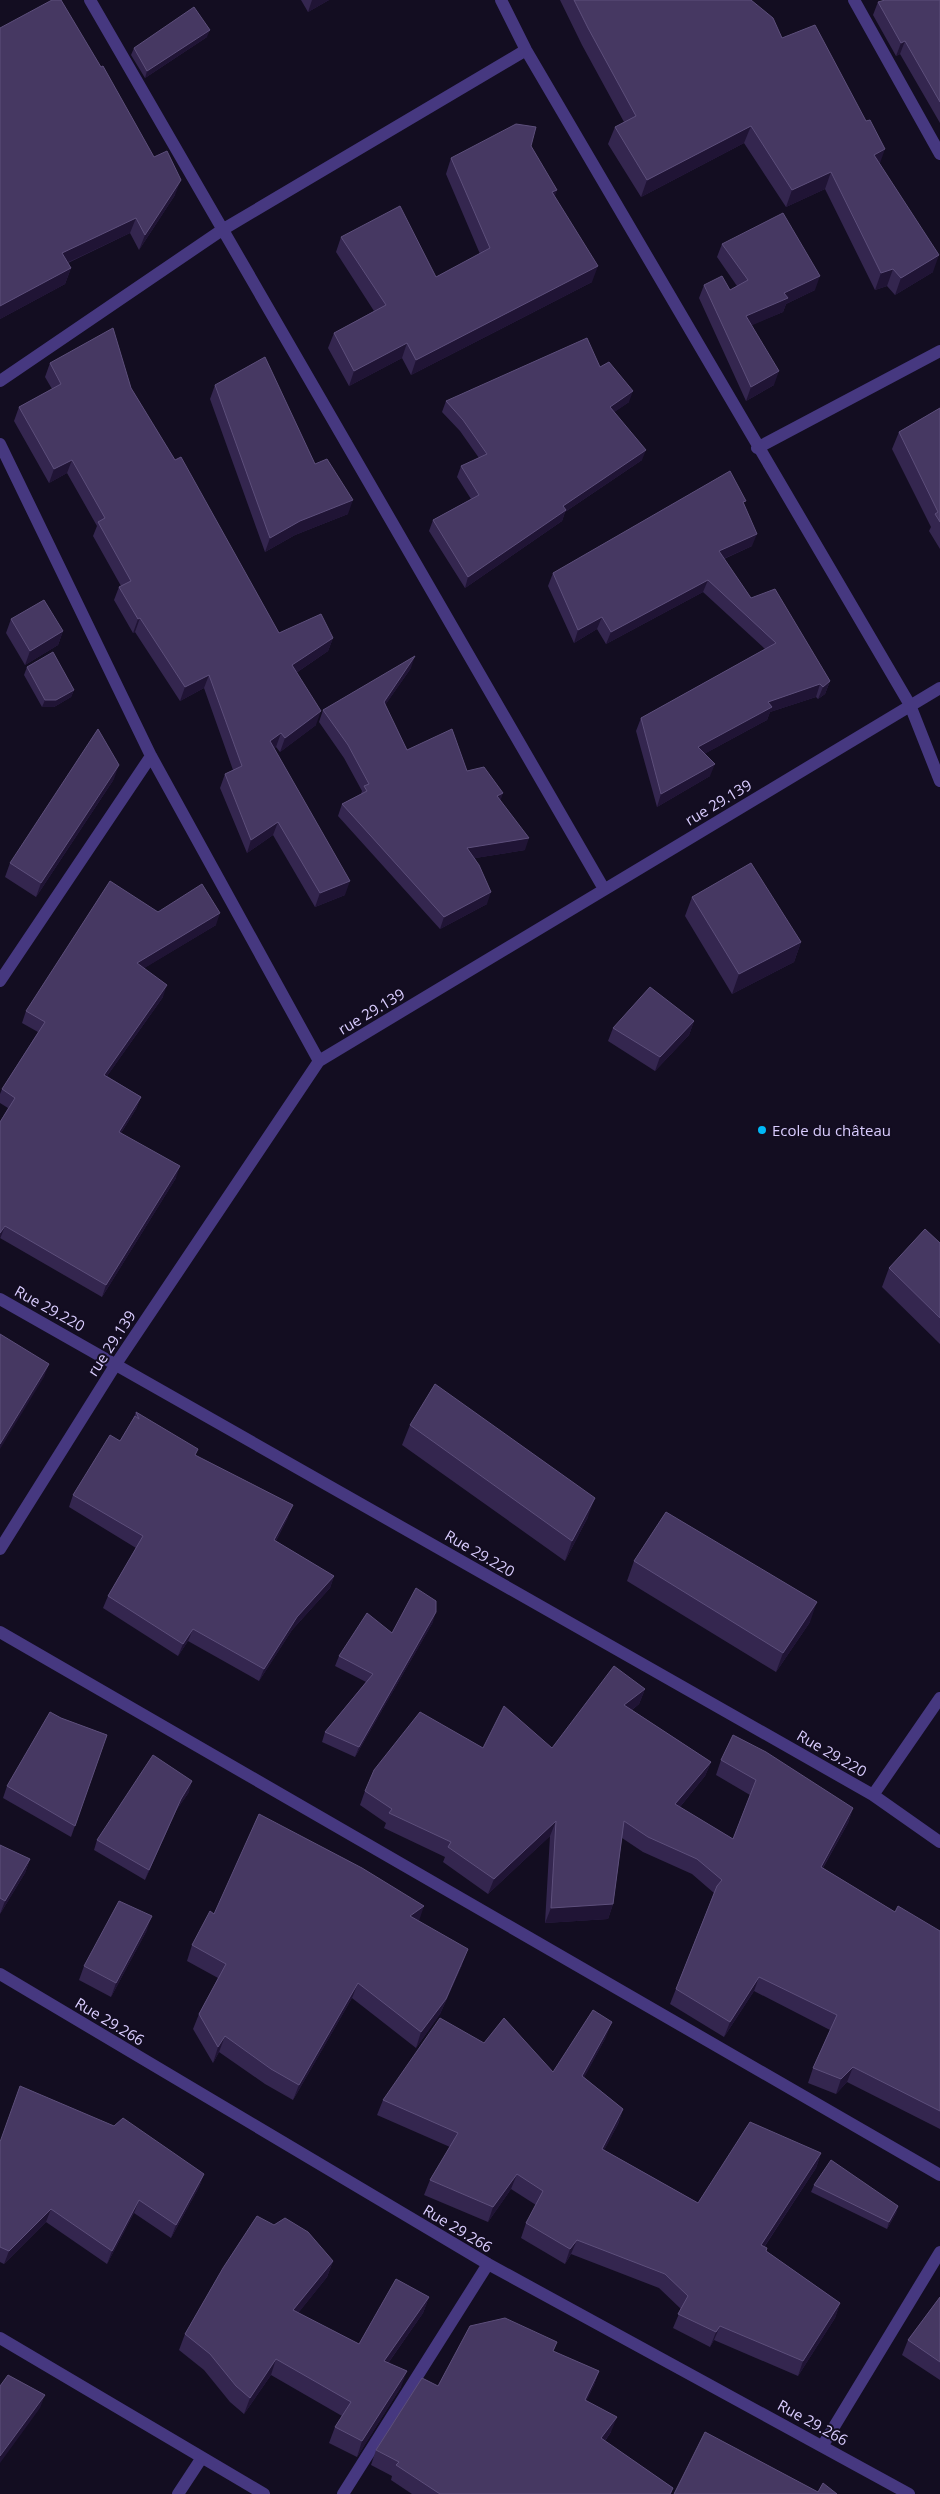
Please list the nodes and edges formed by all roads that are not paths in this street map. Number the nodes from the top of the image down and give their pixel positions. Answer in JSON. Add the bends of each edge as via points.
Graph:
{"nodes":[{"id":1,"x":90,"y":0,"type":"edge"},
{"id":2,"x":501,"y":0,"type":"edge"},
{"id":3,"x":854,"y":0,"type":"edge"},
{"id":4,"x":526,"y":50,"type":"junction"},
{"id":5,"x":940,"y":154,"type":"edge"},
{"id":6,"x":222,"y":230,"type":"junction"},
{"id":7,"x":940,"y":351,"type":"edge"},
{"id":8,"x":0,"y":381,"type":"edge"},
{"id":9,"x":0,"y":444,"type":"edge"},
{"id":10,"x":757,"y":448,"type":"junction"},
{"id":11,"x":940,"y":688,"type":"edge"},
{"id":12,"x":910,"y":706,"type":"junction"},
{"id":13,"x":151,"y":756,"type":"junction"},
{"id":14,"x":940,"y":781,"type":"edge"},
{"id":15,"x":604,"y":890,"type":"junction"},
{"id":16,"x":4,"y":964,"type":"edge"},
{"id":17,"x":0,"y":981,"type":"edge"},
{"id":18,"x":319,"y":1061,"type":"junction"},
{"id":19,"x":0,"y":1299,"type":"edge"},
{"id":20,"x":116,"y":1364,"type":"junction"},
{"id":21,"x":0,"y":1549,"type":"edge"},
{"id":22,"x":0,"y":1632,"type":"edge"},
{"id":23,"x":940,"y":1698,"type":"edge"},
{"id":24,"x":873,"y":1794,"type":"junction"},
{"id":25,"x":940,"y":1842,"type":"edge"},
{"id":26,"x":0,"y":1974,"type":"edge"},
{"id":27,"x":940,"y":2175,"type":"edge"},
{"id":28,"x":940,"y":2252,"type":"edge"},
{"id":29,"x":488,"y":2264,"type":"junction"},
{"id":30,"x":0,"y":2338,"type":"edge"},
{"id":31,"x":823,"y":2445,"type":"junction"},
{"id":32,"x":201,"y":2459,"type":"junction"},
{"id":33,"x":178,"y":2494,"type":"edge"},
{"id":34,"x":264,"y":2494,"type":"edge"},
{"id":35,"x":343,"y":2494,"type":"edge"},
{"id":36,"x":909,"y":2494,"type":"edge"}],
"edges":[{"from":1,"to":6,"type":"street"},
{"from":2,"to":4,"type":"street"},
{"from":3,"to":5,"type":"street"},
{"from":4,"to":6,"type":"street"},
{"from":4,"to":10,"type":"street"},
{"from":6,"to":8,"type":"street"},
{"from":6,"to":15,"type":"street"},
{"from":7,"to":10,"type":"street"},
{"from":9,"to":13,"type":"street"},
{"from":10,"to":12,"type":"street"},
{"from":11,"to":12,"type":"street","name":"rue 29.139"},
{"from":12,"to":14,"type":"street"},
{"from":12,"to":15,"type":"street","name":"rue 29.139"},
{"from":13,"to":16,"type":"street"},
{"from":13,"to":18,"type":"street"},
{"from":15,"to":18,"type":"street","name":"rue 29.139"},
{"from":16,"to":17,"type":"street"},
{"from":18,"to":20,"type":"street","name":"rue 29.139"},
{"from":19,"to":20,"type":"street","name":"Rue 29.220"},
{"from":20,"to":21,"type":"street","name":"rue 29.139"},
{"from":20,"to":24,"type":"street","name":"Rue 29.220"},
{"from":22,"to":27,"type":"street"},
{"from":23,"to":24,"type":"street"},
{"from":24,"to":25,"type":"street","name":"Rue 29.220"},
{"from":26,"to":29,"type":"street","name":"Rue 29.266"},
{"from":28,"to":31,"type":"street"},
{"from":29,"to":31,"type":"street","name":"Rue 29.266"},
{"from":29,"to":35,"type":"street"},
{"from":30,"to":32,"type":"street"},
{"from":31,"to":36,"type":"street","name":"Rue 29.266"},
{"from":32,"to":33,"type":"street"},
{"from":32,"to":34,"type":"street"}]}
